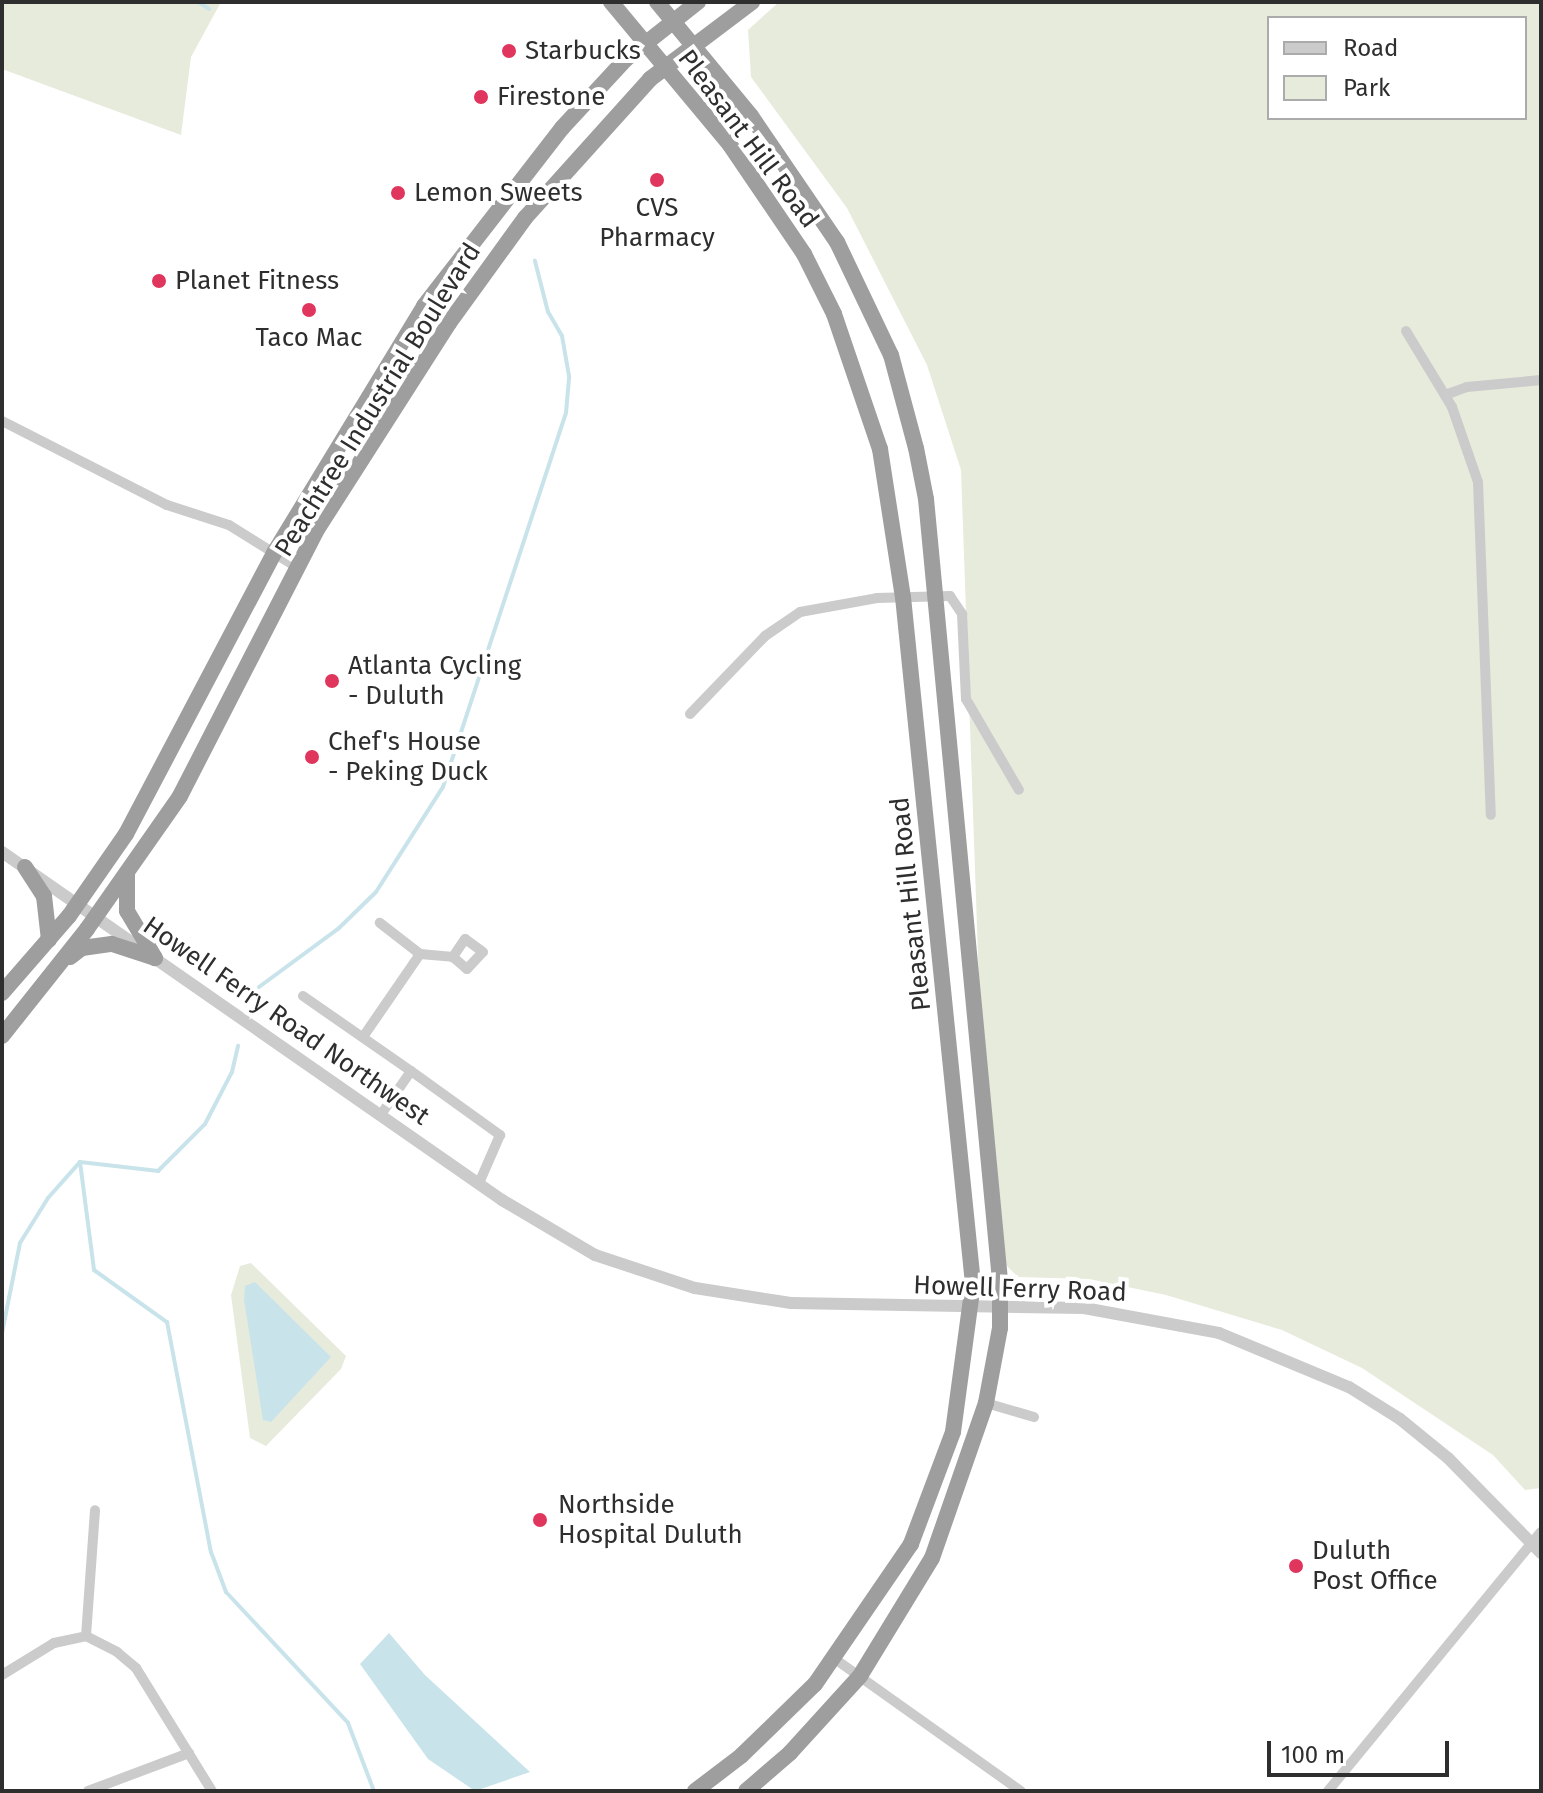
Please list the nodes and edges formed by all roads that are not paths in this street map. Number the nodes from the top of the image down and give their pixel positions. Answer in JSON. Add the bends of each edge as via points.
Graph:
{"nodes":[{"id":1,"x":611,"y":2,"type":"edge"},
{"id":2,"x":657,"y":2,"type":"edge"},
{"id":3,"x":698,"y":2,"type":"edge"},
{"id":4,"x":752,"y":2,"type":"edge"},
{"id":5,"x":674,"y":21,"type":"junction"},
{"id":6,"x":645,"y":43,"type":"junction"},
{"id":7,"x":695,"y":46,"type":"junction"},
{"id":8,"x":665,"y":68,"type":"junction"},
{"id":9,"x":1406,"y":331,"type":"dead end"},
{"id":10,"x":1541,"y":380,"type":"edge"},
{"id":11,"x":1445,"y":395,"type":"junction"},
{"id":12,"x":2,"y":421,"type":"edge"},
{"id":13,"x":274,"y":553,"type":"junction"},
{"id":14,"x":298,"y":568,"type":"junction"},
{"id":15,"x":935,"y":595,"type":"junction"},
{"id":16,"x":903,"y":597,"type":"junction"},
{"id":17,"x":690,"y":714,"type":"dead end"},
{"id":18,"x":1019,"y":790,"type":"dead end"},
{"id":19,"x":1491,"y":815,"type":"dead end"},
{"id":20,"x":2,"y":852,"type":"edge"},
{"id":21,"x":25,"y":867,"type":"junction"},
{"id":22,"x":127,"y":874,"type":"junction"},
{"id":23,"x":78,"y":902,"type":"junction"},
{"id":24,"x":97,"y":915,"type":"junction"},
{"id":25,"x":380,"y":923,"type":"dead end"},
{"id":26,"x":49,"y":940,"type":"junction"},
{"id":27,"x":420,"y":954,"type":"junction"},
{"id":28,"x":453,"y":957,"type":"dead end"},
{"id":29,"x":155,"y":958,"type":"junction"},
{"id":30,"x":61,"y":963,"type":"junction"},
{"id":31,"x":2,"y":993,"type":"edge"},
{"id":32,"x":303,"y":996,"type":"dead end"},
{"id":33,"x":2,"y":1036,"type":"edge"},
{"id":34,"x":363,"y":1037,"type":"junction"},
{"id":35,"x":411,"y":1071,"type":"junction"},
{"id":36,"x":382,"y":1113,"type":"junction"},
{"id":37,"x":479,"y":1183,"type":"junction"},
{"id":38,"x":543,"y":1228,"type":"joint"},
{"id":39,"x":971,"y":1308,"type":"junction"},
{"id":40,"x":1000,"y":1308,"type":"junction"},
{"id":41,"x":986,"y":1403,"type":"junction"},
{"id":42,"x":1034,"y":1417,"type":"dead end"},
{"id":43,"x":95,"y":1510,"type":"dead end"},
{"id":44,"x":1541,"y":1532,"type":"edge"},
{"id":45,"x":1537,"y":1548,"type":"edge"},
{"id":46,"x":86,"y":1636,"type":"junction"},
{"id":47,"x":835,"y":1659,"type":"junction"},
{"id":48,"x":2,"y":1675,"type":"edge"},
{"id":49,"x":860,"y":1676,"type":"junction"},
{"id":50,"x":189,"y":1753,"type":"junction"},
{"id":51,"x":88,"y":1791,"type":"edge"},
{"id":52,"x":212,"y":1791,"type":"edge"},
{"id":53,"x":695,"y":1791,"type":"edge"},
{"id":54,"x":746,"y":1791,"type":"edge"},
{"id":55,"x":1021,"y":1791,"type":"edge"},
{"id":56,"x":1328,"y":1791,"type":"edge"}],
"edges":[{"from":1,"to":6,"type":"highway","name":"Pleasant Hill Road"},
{"from":2,"to":5,"type":"highway","name":"Pleasant Hill Road"},
{"from":3,"to":5,"type":"highway","name":"Peachtree Industrial Boulevard"},
{"from":4,"to":7,"type":"highway","name":"Peachtree Industrial Boulevard"},
{"from":5,"to":6,"type":"highway","name":"Peachtree Industrial Boulevard"},
{"from":5,"to":7,"type":"highway","name":"Pleasant Hill Road"},
{"from":6,"to":8,"type":"highway","name":"Pleasant Hill Road"},
{"from":6,"to":13,"type":"highway","name":"Peachtree Industrial Boulevard","via":[[562,128],[453,265]]},
{"from":7,"to":8,"type":"highway","name":"Peachtree Industrial Boulevard"},
{"from":7,"to":15,"type":"highway","name":"Pleasant Hill Road","via":[[806,190],[891,355],[926,499]]},
{"from":8,"to":14,"type":"highway","name":"Peachtree Industrial Boulevard","via":[[582,150],[516,229],[410,383]]},
{"from":8,"to":16,"type":"highway","name":"Pleasant Hill Road","via":[[768,197],[834,314],[880,449]]},
{"from":9,"to":11,"type":"street"},
{"from":10,"to":11,"type":"street","via":[[1467,387]]},
{"from":11,"to":19,"type":"street","via":[[1466,438],[1478,482]]},
{"from":12,"to":13,"type":"street","via":[[167,505],[229,525]]},
{"from":13,"to":14,"type":"street"},
{"from":13,"to":23,"type":"highway","name":"Peachtree Industrial Boulevard","via":[[162,772]]},
{"from":14,"to":22,"type":"highway","name":"Peachtree Industrial Boulevard","via":[[180,796]]},
{"from":15,"to":16,"type":"street"},
{"from":15,"to":18,"type":"street","via":[[957,601],[966,699]]},
{"from":15,"to":40,"type":"highway","name":"Pleasant Hill Road"},
{"from":16,"to":17,"type":"street","via":[[800,612],[765,636]]},
{"from":16,"to":39,"type":"highway","name":"Pleasant Hill Road","via":[[973,1284]]},
{"from":20,"to":21,"type":"street","name":"Howell Ferry Road Northwest"},
{"from":21,"to":23,"type":"street","name":"Howell Ferry Road Northwest"},
{"from":21,"to":26,"type":"highway","via":[[44,896]]},
{"from":22,"to":24,"type":"highway","name":"Peachtree Industrial Boulevard"},
{"from":22,"to":29,"type":"highway","via":[[127,911]]},
{"from":23,"to":24,"type":"street","name":"Howell Ferry Road Northwest"},
{"from":23,"to":26,"type":"highway","name":"Peachtree Industrial Boulevard"},
{"from":24,"to":29,"type":"street","name":"Howell Ferry Road Northwest"},
{"from":24,"to":30,"type":"highway","name":"Peachtree Industrial Boulevard"},
{"from":25,"to":27,"type":"street"},
{"from":26,"to":31,"type":"highway","name":"Peachtree Industrial Boulevard"},
{"from":27,"to":28,"type":"street"},
{"from":27,"to":34,"type":"street"},
{"from":29,"to":30,"type":"highway","via":[[97,944]]},
{"from":29,"to":36,"type":"street","name":"Howell Ferry Road Northwest"},
{"from":30,"to":33,"type":"highway","name":"Peachtree Industrial Boulevard"},
{"from":32,"to":34,"type":"street"},
{"from":34,"to":35,"type":"street"},
{"from":35,"to":36,"type":"street"},
{"from":35,"to":37,"type":"street","via":[[500,1135]]},
{"from":36,"to":37,"type":"street","name":"Howell Ferry Road Northwest"},
{"from":37,"to":38,"type":"street","name":"Howell Ferry Road Northwest"},
{"from":38,"to":39,"type":"street","name":"Howell Ferry Road","via":[[595,1255],[710,1291],[791,1303]]},
{"from":39,"to":40,"type":"street","name":"Howell Ferry Road"},
{"from":39,"to":47,"type":"highway","name":"Pleasant Hill Road","via":[[953,1432],[929,1502],[891,1579]]},
{"from":40,"to":41,"type":"highway","name":"Pleasant Hill Road"},
{"from":40,"to":45,"type":"street","name":"Howell Ferry Road","via":[[1084,1308],[1182,1324],[1219,1333],[1335,1381],[1400,1419],[1448,1458]]},
{"from":41,"to":42,"type":"street"},
{"from":41,"to":49,"type":"highway","name":"Pleasant Hill Road","via":[[932,1558]]},
{"from":43,"to":46,"type":"street"},
{"from":44,"to":45,"type":"street"},
{"from":45,"to":56,"type":"street"},
{"from":46,"to":48,"type":"street","via":[[54,1643]]},
{"from":46,"to":50,"type":"street","via":[[136,1668]]},
{"from":47,"to":49,"type":"street"},
{"from":47,"to":53,"type":"highway","name":"Pleasant Hill Road","via":[[783,1717]]},
{"from":49,"to":54,"type":"highway","name":"Pleasant Hill Road","via":[[790,1753]]},
{"from":49,"to":55,"type":"street"},
{"from":50,"to":51,"type":"street"},
{"from":50,"to":52,"type":"street"}]}
